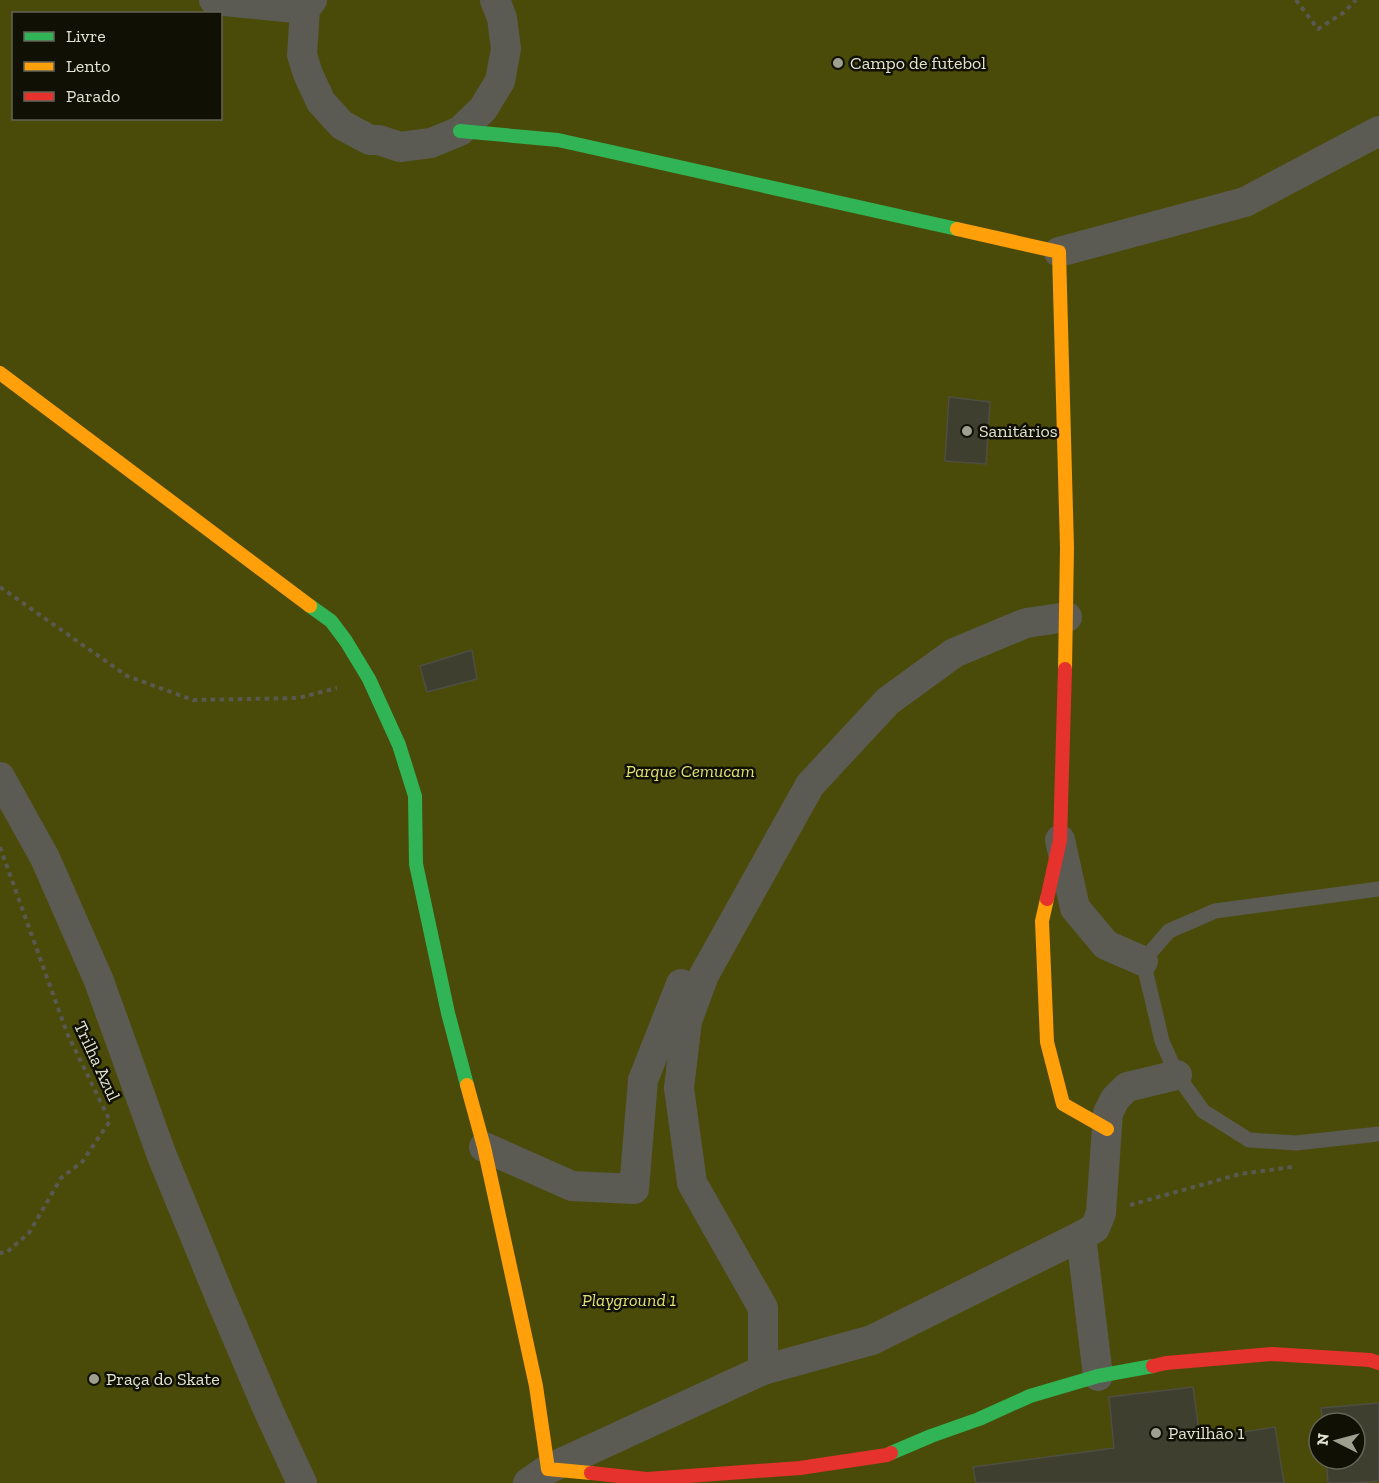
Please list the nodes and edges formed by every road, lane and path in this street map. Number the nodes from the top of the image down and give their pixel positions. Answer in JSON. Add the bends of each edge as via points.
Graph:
{"nodes":[{"id":1,"x":214,"y":0,"type":"edge"},
{"id":2,"x":495,"y":0,"type":"edge"},
{"id":3,"x":1296,"y":0,"type":"edge"},
{"id":4,"x":1356,"y":0,"type":"edge"},
{"id":5,"x":309,"y":5,"type":"edge"},
{"id":6,"x":460,"y":131,"type":"junction"},
{"id":7,"x":1379,"y":131,"type":"edge"},
{"id":8,"x":1059,"y":252,"type":"junction"},
{"id":9,"x":0,"y":373,"type":"edge"},
{"id":10,"x":0,"y":587,"type":"edge"},
{"id":11,"x":1067,"y":617,"type":"junction"},
{"id":12,"x":954,"y":653,"type":"junction"},
{"id":13,"x":369,"y":679,"type":"junction"},
{"id":14,"x":0,"y":777,"type":"edge"},
{"id":15,"x":1060,"y":840,"type":"junction"},
{"id":16,"x":0,"y":847,"type":"edge"},
{"id":17,"x":1379,"y":889,"type":"edge"},
{"id":18,"x":1143,"y":961,"type":"junction"},
{"id":19,"x":1177,"y":1075,"type":"junction"},
{"id":20,"x":1107,"y":1129,"type":"junction"},
{"id":21,"x":1379,"y":1134,"type":"edge"},
{"id":22,"x":484,"y":1147,"type":"junction"},
{"id":23,"x":1298,"y":1166,"type":"dead end"},
{"id":24,"x":1101,"y":1213,"type":"junction"},
{"id":25,"x":1081,"y":1236,"type":"junction"},
{"id":26,"x":0,"y":1253,"type":"edge"},
{"id":27,"x":1379,"y":1363,"type":"edge"},
{"id":28,"x":763,"y":1370,"type":"junction"},
{"id":29,"x":1098,"y":1376,"type":"junction"},
{"id":30,"x":538,"y":1476,"type":"edge"},
{"id":31,"x":302,"y":1483,"type":"edge"}],
"edges":[{"from":1,"to":5,"type":"street"},
{"from":2,"to":6,"type":"street","via":[[506,50],[500,81],[483,109]]},
{"from":3,"to":4,"type":"path","via":[[1318,29]]},
{"from":5,"to":6,"type":"street","via":[[302,55],[321,102],[342,125],[370,140],[400,147],[431,143]]},
{"from":6,"to":8,"type":"street","via":[[558,140]]},
{"from":7,"to":8,"type":"street","via":[[1245,202]]},
{"from":8,"to":11,"type":"street"},
{"from":9,"to":13,"type":"street","via":[[331,621]]},
{"from":10,"to":13,"type":"path","via":[[127,676],[193,700],[298,698]]},
{"from":11,"to":12,"type":"street","via":[[1026,623]]},
{"from":11,"to":15,"type":"street"},
{"from":12,"to":22,"type":"street","via":[[877,691],[791,782],[688,968],[643,1080],[634,1189],[572,1186]]},
{"from":12,"to":28,"type":"street","via":[[888,701],[810,785],[704,975],[687,1021],[679,1088],[692,1183],[763,1308]]},
{"from":13,"to":22,"type":"street","via":[[399,745],[415,796],[416,864],[448,1013]]},
{"from":14,"to":31,"type":"street","via":[[45,858],[99,981],[162,1156]]},
{"from":15,"to":18,"type":"street","via":[[1075,908],[1106,945]]},
{"from":15,"to":20,"type":"street","via":[[1042,921],[1047,1042],[1063,1104]]},
{"from":16,"to":26,"type":"path","name":"Trilha Azul","via":[[67,1033],[110,1121],[82,1162],[62,1178],[29,1233],[7,1252]]},
{"from":17,"to":18,"type":"lane","via":[[1215,911],[1169,931]]},
{"from":18,"to":19,"type":"lane","via":[[1162,1041]]},
{"from":19,"to":20,"type":"street","via":[[1127,1087],[1108,1113]]},
{"from":19,"to":21,"type":"lane","via":[[1203,1111],[1249,1140],[1296,1143]]},
{"from":20,"to":24,"type":"street"},
{"from":22,"to":30,"type":"street","via":[[536,1386]]},
{"from":23,"to":24,"type":"path","via":[[1240,1174]]},
{"from":24,"to":25,"type":"street","via":[[1095,1228]]},
{"from":25,"to":28,"type":"street","via":[[872,1340]]},
{"from":25,"to":29,"type":"street"},
{"from":27,"to":29,"type":"street","via":[[1272,1354],[1166,1363]]},
{"from":28,"to":30,"type":"street"},
{"from":29,"to":30,"type":"street","via":[[1030,1396],[887,1455],[800,1468],[647,1479]]}]}
